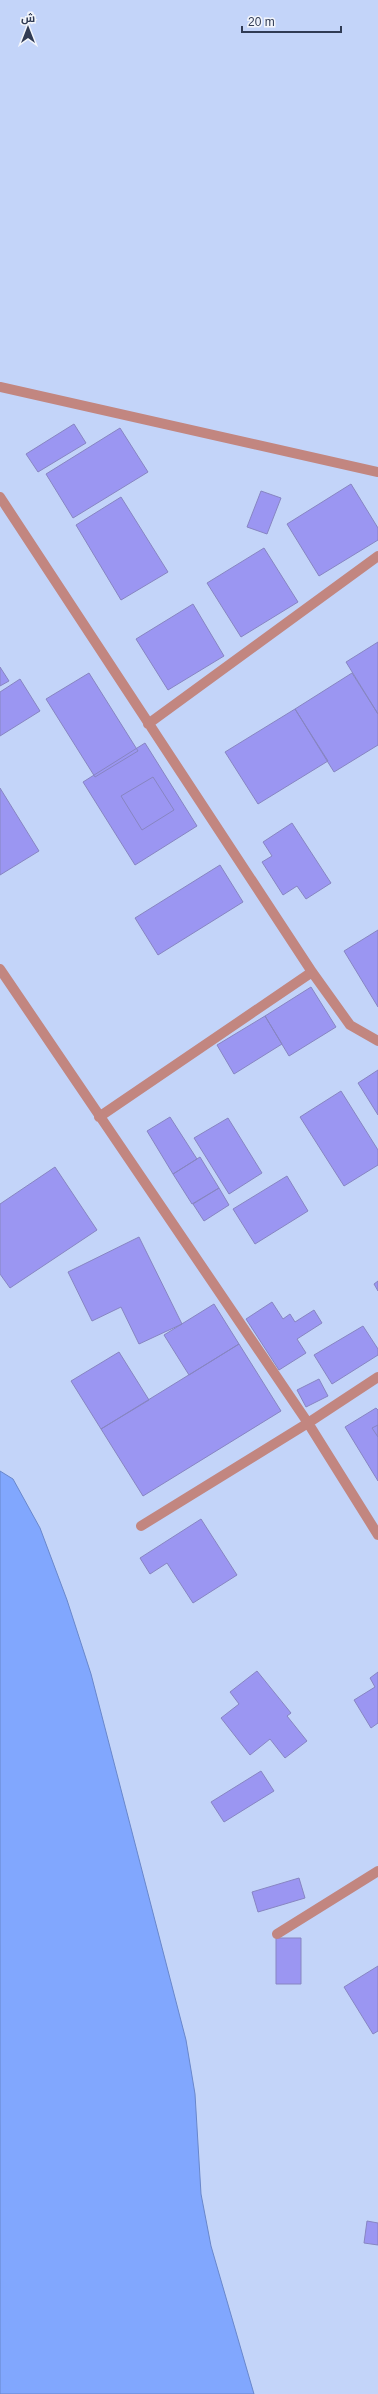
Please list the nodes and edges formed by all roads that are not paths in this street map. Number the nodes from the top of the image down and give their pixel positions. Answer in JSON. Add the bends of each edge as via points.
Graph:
{"nodes":[{"id":1,"x":0,"y":387,"type":"edge"},
{"id":2,"x":378,"y":472,"type":"edge"},
{"id":3,"x":0,"y":497,"type":"edge"},
{"id":4,"x":378,"y":556,"type":"edge"},
{"id":5,"x":148,"y":724,"type":"junction"},
{"id":6,"x":0,"y":969,"type":"edge"},
{"id":7,"x":312,"y":972,"type":"junction"},
{"id":8,"x":378,"y":1041,"type":"edge"},
{"id":9,"x":99,"y":1117,"type":"junction"},
{"id":10,"x":378,"y":1376,"type":"edge"},
{"id":11,"x":308,"y":1423,"type":"junction"},
{"id":12,"x":141,"y":1526,"type":"dead end"},
{"id":13,"x":378,"y":1535,"type":"edge"},
{"id":14,"x":378,"y":1871,"type":"edge"},
{"id":15,"x":277,"y":1934,"type":"dead end"}],
"edges":[{"from":1,"to":2,"type":"street"},
{"from":3,"to":5,"type":"street"},
{"from":4,"to":5,"type":"street"},
{"from":5,"to":7,"type":"street"},
{"from":6,"to":9,"type":"street"},
{"from":7,"to":8,"type":"street","via":[[350,1025]]},
{"from":7,"to":9,"type":"street"},
{"from":9,"to":11,"type":"street"},
{"from":10,"to":11,"type":"street"},
{"from":11,"to":12,"type":"street"},
{"from":11,"to":13,"type":"street"},
{"from":14,"to":15,"type":"street"}]}
